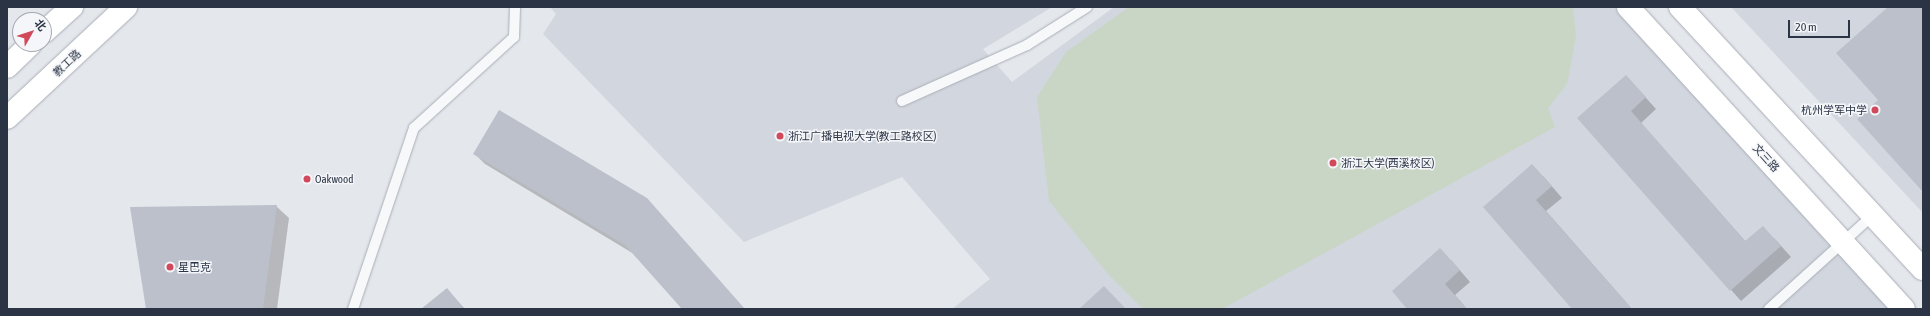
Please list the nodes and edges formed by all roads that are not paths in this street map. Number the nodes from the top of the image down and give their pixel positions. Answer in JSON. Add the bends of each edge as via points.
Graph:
{"nodes":[{"id":1,"x":72,"y":7,"type":"edge"},
{"id":2,"x":126,"y":7,"type":"edge"},
{"id":3,"x":515,"y":7,"type":"edge"},
{"id":4,"x":1087,"y":7,"type":"edge"},
{"id":5,"x":1628,"y":7,"type":"edge"},
{"id":6,"x":1680,"y":7,"type":"edge"},
{"id":7,"x":52,"y":25,"type":"edge"},
{"id":8,"x":23,"y":52,"type":"edge"},
{"id":9,"x":7,"y":66,"type":"edge"},
{"id":10,"x":902,"y":101,"type":"dead end"},
{"id":11,"x":7,"y":118,"type":"edge"},
{"id":12,"x":1873,"y":215,"type":"junction"},
{"id":13,"x":1843,"y":242,"type":"junction"},
{"id":14,"x":1923,"y":269,"type":"edge"},
{"id":15,"x":353,"y":309,"type":"edge"},
{"id":16,"x":1770,"y":309,"type":"edge"},
{"id":17,"x":1904,"y":309,"type":"edge"}],
"edges":[{"from":1,"to":7,"type":"main road"},
{"from":2,"to":11,"type":"main road","name":"教工路"},
{"from":3,"to":15,"type":"lane","via":[[514,37],[414,128]]},
{"from":4,"to":10,"type":"lane","via":[[1027,45]]},
{"from":5,"to":13,"type":"main road","name":"文三路"},
{"from":6,"to":12,"type":"main road"},
{"from":8,"to":9,"type":"main road"},
{"from":12,"to":13,"type":"lane"},
{"from":12,"to":14,"type":"main road"},
{"from":13,"to":16,"type":"lane"},
{"from":13,"to":17,"type":"main road","name":"文三路"}]}
